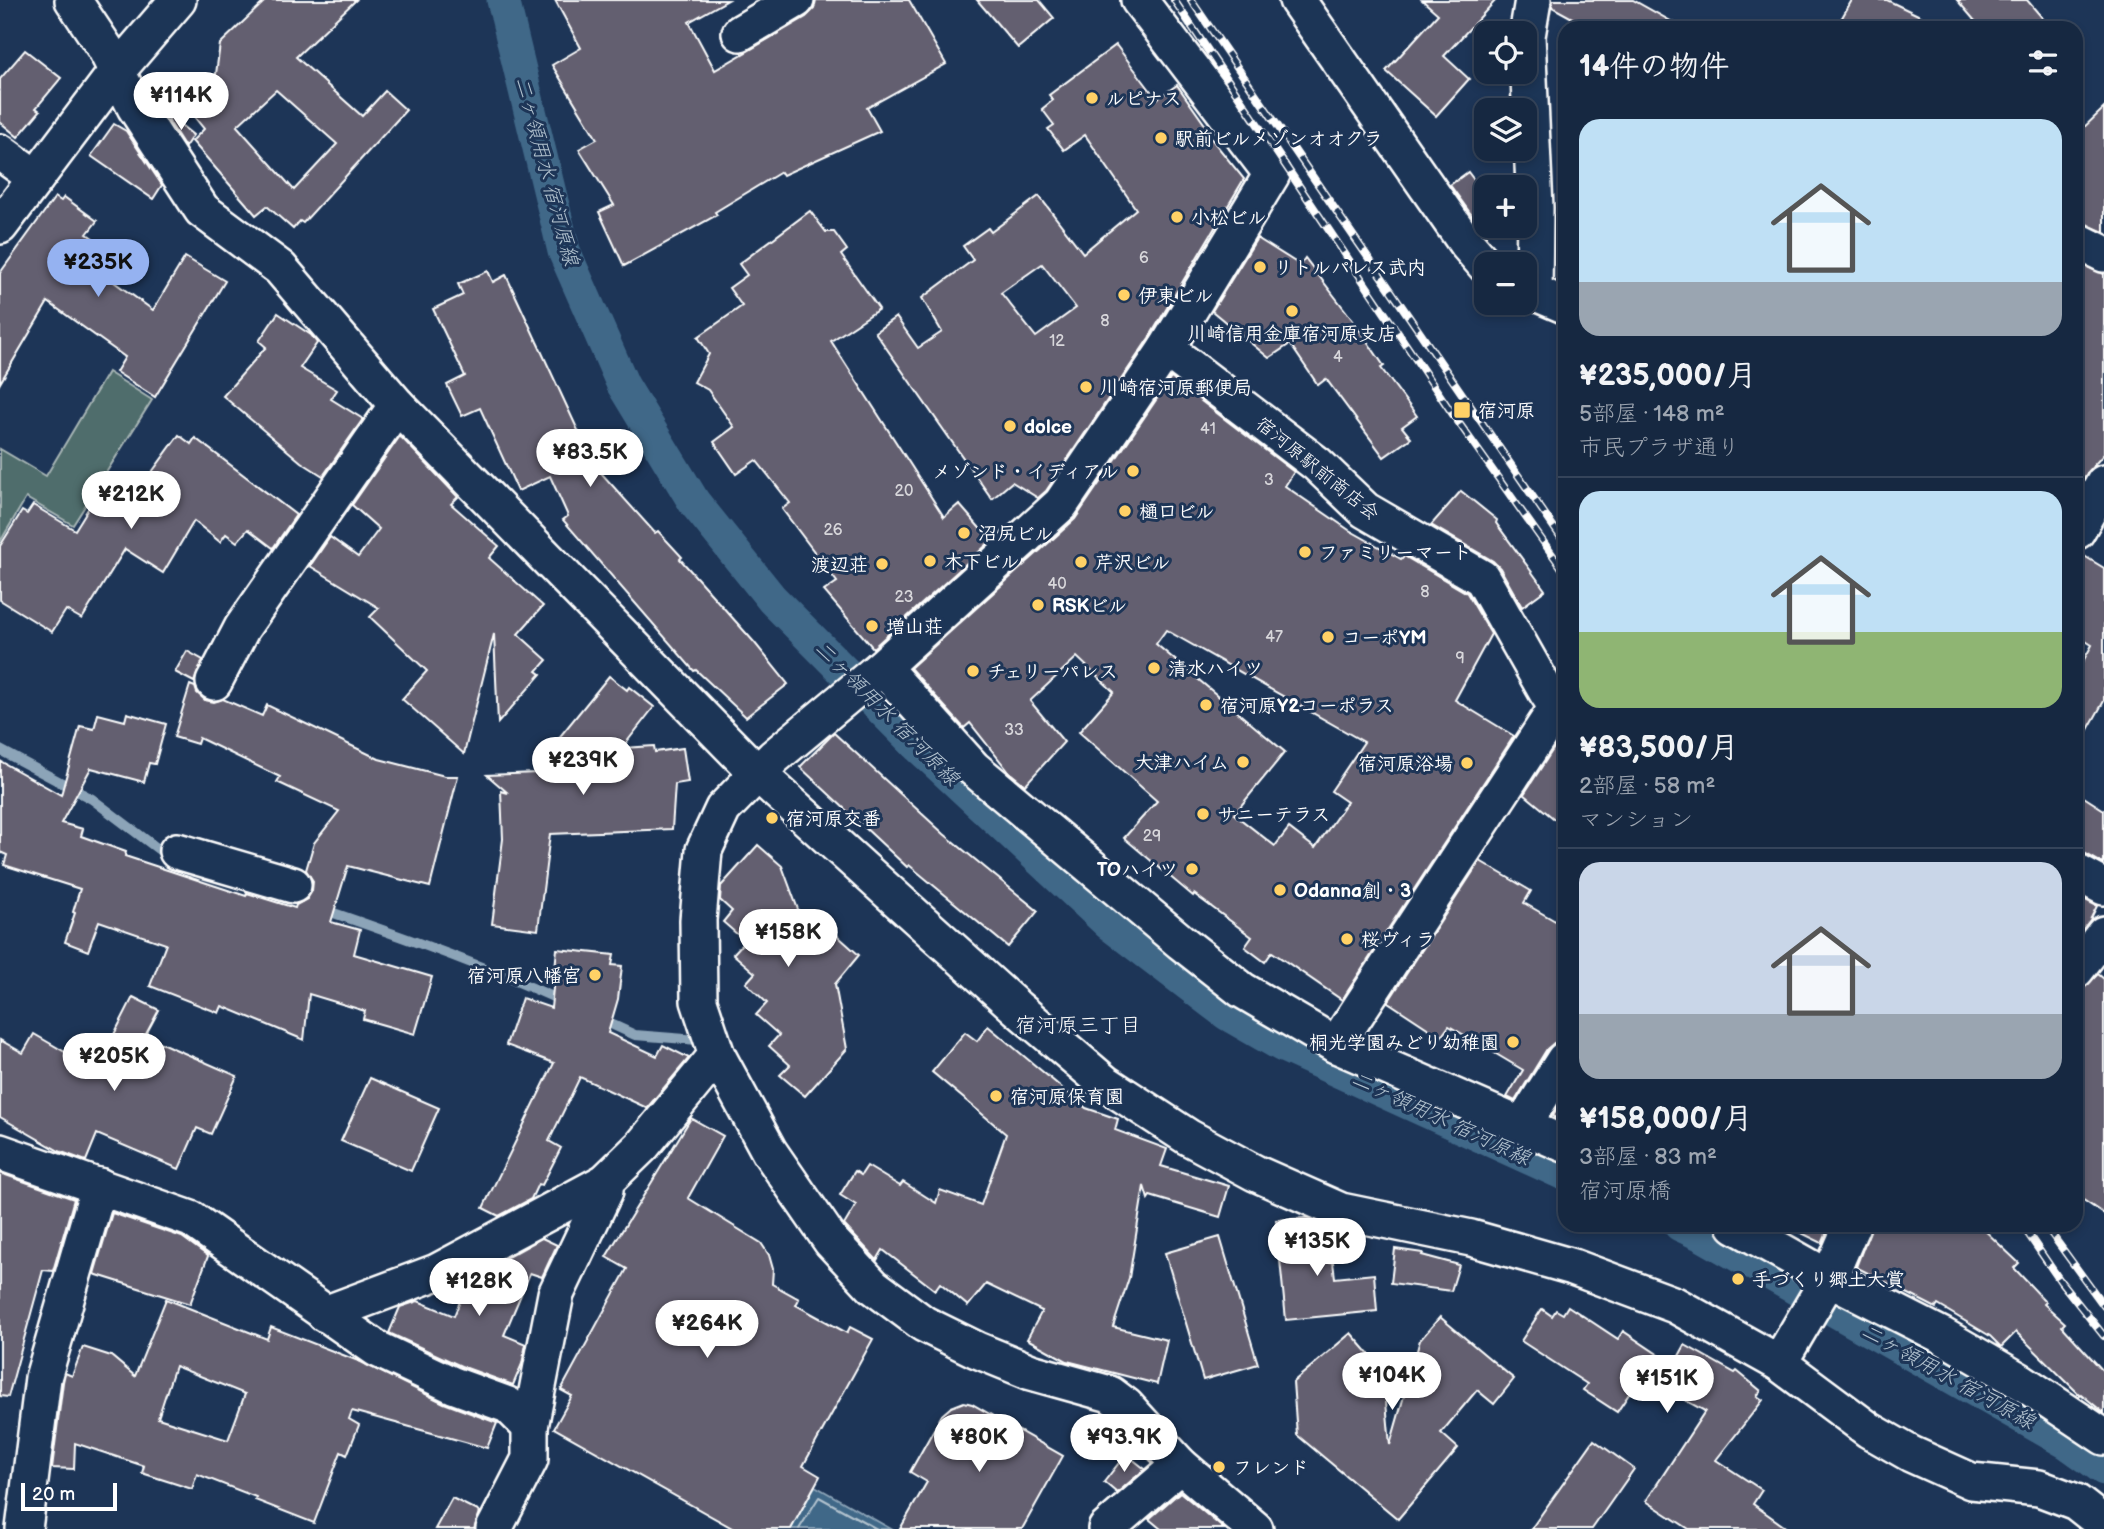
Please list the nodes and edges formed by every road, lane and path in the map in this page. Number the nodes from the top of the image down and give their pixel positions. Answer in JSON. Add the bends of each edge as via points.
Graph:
{"nodes":[{"id":1,"x":73,"y":0,"type":"edge"},
{"id":2,"x":178,"y":0,"type":"edge"},
{"id":3,"x":796,"y":0,"type":"edge"},
{"id":4,"x":1139,"y":0,"type":"edge"},
{"id":5,"x":1297,"y":0,"type":"edge"},
{"id":6,"x":1533,"y":0,"type":"edge"},
{"id":7,"x":740,"y":33,"type":"dead end"},
{"id":8,"x":117,"y":71,"type":"junction"},
{"id":9,"x":0,"y":152,"type":"edge"},
{"id":10,"x":36,"y":178,"type":"junction"},
{"id":11,"x":0,"y":226,"type":"edge"},
{"id":12,"x":2083,"y":244,"type":"edge"},
{"id":13,"x":1474,"y":252,"type":"edge"},
{"id":14,"x":2104,"y":254,"type":"edge"},
{"id":15,"x":1549,"y":302,"type":"edge"},
{"id":16,"x":1166,"y":349,"type":"junction"},
{"id":17,"x":397,"y":405,"type":"junction"},
{"id":18,"x":2104,"y":483,"type":"edge"},
{"id":19,"x":2086,"y":536,"type":"edge"},
{"id":20,"x":866,"y":681,"type":"junction"},
{"id":21,"x":214,"y":682,"type":"dead end"},
{"id":22,"x":1558,"y":710,"type":"edge"},
{"id":23,"x":1558,"y":716,"type":"edge"},
{"id":24,"x":757,"y":774,"type":"junction"},
{"id":25,"x":177,"y":851,"type":"dead end"},
{"id":26,"x":2083,"y":876,"type":"edge"},
{"id":27,"x":292,"y":885,"type":"dead end"},
{"id":28,"x":2104,"y":887,"type":"edge"},
{"id":29,"x":2104,"y":934,"type":"edge"},
{"id":30,"x":2083,"y":961,"type":"edge"},
{"id":31,"x":1336,"y":1045,"type":"junction"},
{"id":32,"x":717,"y":1055,"type":"junction"},
{"id":33,"x":1558,"y":1070,"type":"edge"},
{"id":34,"x":1523,"y":1125,"type":"junction"},
{"id":35,"x":1558,"y":1141,"type":"edge"},
{"id":36,"x":0,"y":1152,"type":"edge"},
{"id":37,"x":605,"y":1182,"type":"junction"},
{"id":38,"x":99,"y":1186,"type":"junction"},
{"id":39,"x":1746,"y":1232,"type":"edge"},
{"id":40,"x":1849,"y":1232,"type":"edge"},
{"id":41,"x":1826,"y":1283,"type":"junction"},
{"id":42,"x":324,"y":1314,"type":"junction"},
{"id":43,"x":1785,"y":1353,"type":"junction"},
{"id":44,"x":530,"y":1427,"type":"junction"},
{"id":45,"x":2104,"y":1437,"type":"edge"},
{"id":46,"x":1180,"y":1465,"type":"junction"},
{"id":47,"x":2104,"y":1524,"type":"edge"},
{"id":48,"x":24,"y":1529,"type":"edge"},
{"id":49,"x":494,"y":1529,"type":"edge"},
{"id":50,"x":1106,"y":1529,"type":"edge"},
{"id":51,"x":1255,"y":1529,"type":"edge"}],
"edges":[{"from":1,"to":8,"type":"street"},
{"from":2,"to":8,"type":"street"},
{"from":3,"to":7,"type":"street"},
{"from":4,"to":16,"type":"street","via":[[1272,174]]},
{"from":5,"to":13,"type":"street"},
{"from":6,"to":15,"type":"street","via":[[1527,36],[1535,208]]},
{"from":8,"to":10,"type":"street"},
{"from":8,"to":17,"type":"street","via":[[202,210],[280,268]]},
{"from":9,"to":10,"type":"street"},
{"from":10,"to":11,"type":"street"},
{"from":12,"to":14,"type":"street"},
{"from":16,"to":20,"type":"street","via":[[1060,504]]},
{"from":16,"to":22,"type":"street","name":"宿河原駅前商店会","via":[[1317,464],[1365,510],[1482,578]]},
{"from":17,"to":21,"type":"street","via":[[242,628]]},
{"from":17,"to":24,"type":"street"},
{"from":18,"to":19,"type":"street"},
{"from":20,"to":24,"type":"street"},
{"from":20,"to":31,"type":"street","via":[[1242,990]]},
{"from":23,"to":31,"type":"street"},
{"from":24,"to":32,"type":"street","via":[[723,809],[704,850],[698,920],[699,1001]]},
{"from":24,"to":43,"type":"street","via":[[1095,1075],[1188,1137],[1341,1211],[1471,1238],[1573,1268],[1675,1305]]},
{"from":25,"to":27,"type":"street"},
{"from":26,"to":28,"type":"street"},
{"from":29,"to":30,"type":"street"},
{"from":31,"to":34,"type":"street"},
{"from":32,"to":37,"type":"street","via":[[642,1146]]},
{"from":32,"to":46,"type":"street","via":[[798,1196],[873,1286],[924,1324],[977,1350],[1031,1373],[1110,1394]]},
{"from":33,"to":34,"type":"street"},
{"from":34,"to":35,"type":"street"},
{"from":36,"to":38,"type":"street"},
{"from":37,"to":42,"type":"street","via":[[437,1272]]},
{"from":37,"to":44,"type":"street","via":[[605,1191],[556,1294]]},
{"from":38,"to":42,"type":"street","via":[[191,1219]]},
{"from":38,"to":48,"type":"street","via":[[43,1378]]},
{"from":39,"to":41,"type":"street"},
{"from":40,"to":41,"type":"street"},
{"from":41,"to":43,"type":"street"},
{"from":41,"to":45,"type":"street","via":[[1941,1335],[2022,1381]]},
{"from":42,"to":44,"type":"street","via":[[377,1349],[508,1405]]},
{"from":43,"to":47,"type":"street","via":[[1869,1430],[1911,1454],[1971,1481],[2039,1488],[2076,1502]]},
{"from":44,"to":49,"type":"street","via":[[530,1459]]},
{"from":46,"to":50,"type":"street"},
{"from":46,"to":51,"type":"street"}]}
